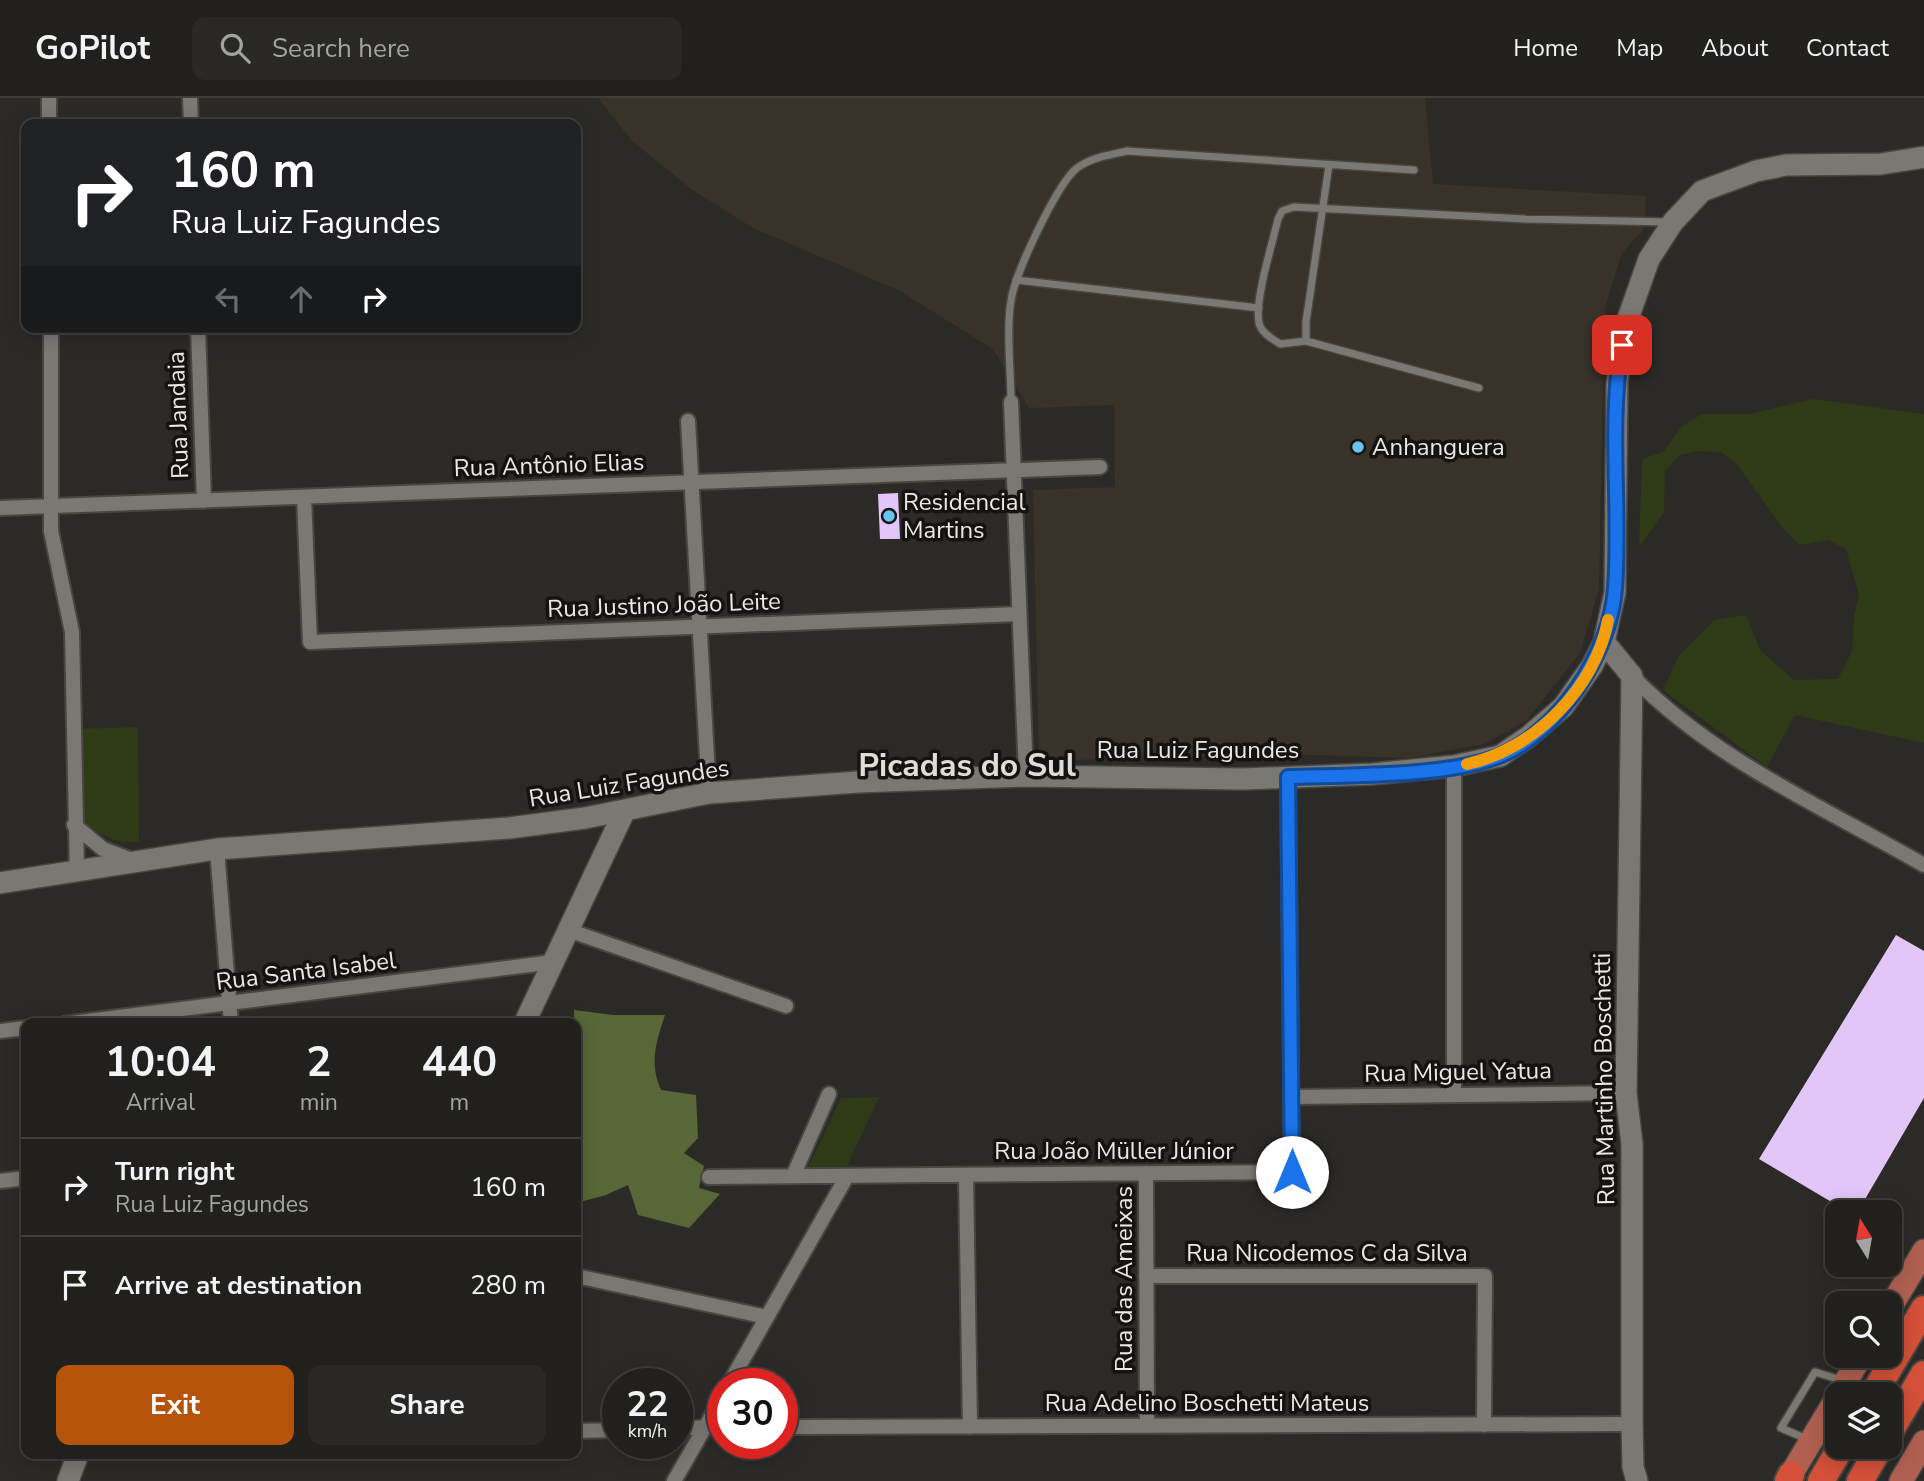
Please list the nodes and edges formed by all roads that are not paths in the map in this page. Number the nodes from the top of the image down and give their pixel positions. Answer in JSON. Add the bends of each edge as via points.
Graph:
{"nodes":[{"id":1,"x":49,"y":98,"type":"edge"},
{"id":2,"x":190,"y":98,"type":"edge"},
{"id":3,"x":49,"y":119,"type":"edge"},
{"id":4,"x":191,"y":119,"type":"edge"},
{"id":5,"x":1924,"y":157,"type":"edge"},
{"id":6,"x":1329,"y":164,"type":"junction"},
{"id":7,"x":1414,"y":170,"type":"dead end"},
{"id":8,"x":1322,"y":209,"type":"junction"},
{"id":9,"x":1672,"y":222,"type":"junction"},
{"id":10,"x":1016,"y":280,"type":"junction"},
{"id":11,"x":1259,"y":308,"type":"junction"},
{"id":12,"x":51,"y":333,"type":"edge"},
{"id":13,"x":198,"y":333,"type":"edge"},
{"id":14,"x":1306,"y":341,"type":"junction"},
{"id":15,"x":1479,"y":388,"type":"dead end"},
{"id":16,"x":1011,"y":402,"type":"joint"},
{"id":17,"x":688,"y":421,"type":"dead end"},
{"id":18,"x":1100,"y":467,"type":"dead end"},
{"id":19,"x":1013,"y":471,"type":"junction"},
{"id":20,"x":691,"y":483,"type":"junction"},
{"id":21,"x":304,"y":497,"type":"junction"},
{"id":22,"x":204,"y":501,"type":"junction"},
{"id":23,"x":53,"y":506,"type":"junction"},
{"id":24,"x":0,"y":508,"type":"edge"},
{"id":25,"x":1019,"y":614,"type":"junction"},
{"id":26,"x":698,"y":626,"type":"junction"},
{"id":27,"x":1604,"y":642,"type":"junction"},
{"id":28,"x":1632,"y":676,"type":"junction"},
{"id":29,"x":1454,"y":766,"type":"junction"},
{"id":30,"x":1026,"y":776,"type":"junction"},
{"id":31,"x":1288,"y":777,"type":"junction"},
{"id":32,"x":709,"y":793,"type":"junction"},
{"id":33,"x":625,"y":810,"type":"junction"},
{"id":34,"x":74,"y":825,"type":"junction"},
{"id":35,"x":217,"y":849,"type":"junction"},
{"id":36,"x":135,"y":860,"type":"junction"},
{"id":37,"x":1924,"y":865,"type":"edge"},
{"id":38,"x":77,"y":873,"type":"junction"},
{"id":39,"x":0,"y":883,"type":"edge"},
{"id":40,"x":568,"y":930,"type":"junction"},
{"id":41,"x":553,"y":962,"type":"junction"},
{"id":42,"x":229,"y":1004,"type":"junction"},
{"id":43,"x":786,"y":1006,"type":"dead end"},
{"id":44,"x":114,"y":1018,"type":"edge"},
{"id":45,"x":230,"y":1018,"type":"edge"},
{"id":46,"x":527,"y":1018,"type":"edge"},
{"id":47,"x":21,"y":1029,"type":"edge"},
{"id":48,"x":0,"y":1031,"type":"edge"},
{"id":49,"x":1626,"y":1093,"type":"junction"},
{"id":50,"x":829,"y":1094,"type":"dead end"},
{"id":51,"x":1454,"y":1095,"type":"junction"},
{"id":52,"x":1292,"y":1097,"type":"junction"},
{"id":53,"x":1146,"y":1173,"type":"junction"},
{"id":54,"x":966,"y":1175,"type":"junction"},
{"id":55,"x":793,"y":1176,"type":"junction"},
{"id":56,"x":847,"y":1176,"type":"junction"},
{"id":57,"x":709,"y":1177,"type":"dead end"},
{"id":58,"x":21,"y":1179,"type":"edge"},
{"id":59,"x":0,"y":1181,"type":"edge"},
{"id":60,"x":1924,"y":1251,"type":"edge"},
{"id":61,"x":1146,"y":1276,"type":"junction"},
{"id":62,"x":581,"y":1277,"type":"edge"},
{"id":63,"x":1900,"y":1291,"type":"edge"},
{"id":64,"x":1924,"y":1309,"type":"edge"},
{"id":65,"x":768,"y":1317,"type":"junction"},
{"id":66,"x":738,"y":1368,"type":"edge"},
{"id":67,"x":1924,"y":1374,"type":"edge"},
{"id":68,"x":1829,"y":1382,"type":"edge"},
{"id":69,"x":1881,"y":1382,"type":"edge"},
{"id":70,"x":1902,"y":1411,"type":"edge"},
{"id":71,"x":1825,"y":1417,"type":"edge"},
{"id":72,"x":707,"y":1424,"type":"edge"},
{"id":73,"x":1484,"y":1424,"type":"junction"},
{"id":74,"x":1632,"y":1424,"type":"junction"},
{"id":75,"x":1147,"y":1426,"type":"junction"},
{"id":76,"x":693,"y":1427,"type":"edge"},
{"id":77,"x":705,"y":1427,"type":"junction"},
{"id":78,"x":798,"y":1427,"type":"edge"},
{"id":79,"x":970,"y":1427,"type":"junction"},
{"id":80,"x":602,"y":1430,"type":"edge"},
{"id":81,"x":581,"y":1431,"type":"edge"},
{"id":82,"x":1811,"y":1440,"type":"junction"},
{"id":83,"x":1924,"y":1441,"type":"edge"},
{"id":84,"x":76,"y":1459,"type":"edge"},
{"id":85,"x":1834,"y":1459,"type":"edge"},
{"id":86,"x":1873,"y":1459,"type":"edge"},
{"id":87,"x":1788,"y":1479,"type":"edge"},
{"id":88,"x":68,"y":1481,"type":"edge"},
{"id":89,"x":674,"y":1481,"type":"edge"},
{"id":90,"x":1637,"y":1481,"type":"edge"},
{"id":91,"x":1821,"y":1481,"type":"edge"},
{"id":92,"x":1860,"y":1481,"type":"edge"},
{"id":93,"x":1901,"y":1481,"type":"edge"}],
"edges":[{"from":1,"to":3,"type":"street"},
{"from":2,"to":4,"type":"street"},
{"from":5,"to":9,"type":"main road","name":"Rua Luiz Fagundes","via":[[1756,171],[1702,191]]},
{"from":6,"to":7,"type":"lane"},
{"from":6,"to":8,"type":"lane"},
{"from":6,"to":10,"type":"lane","via":[[1127,151],[1098,157],[1076,169],[1052,205]]},
{"from":8,"to":9,"type":"lane"},
{"from":8,"to":11,"type":"lane","via":[[1282,211]]},
{"from":8,"to":14,"type":"lane"},
{"from":9,"to":27,"type":"main road","name":"Rua Luiz Fagundes","via":[[1649,259],[1624,330],[1617,383],[1615,592]]},
{"from":10,"to":11,"type":"lane"},
{"from":10,"to":16,"type":"lane","via":[[1010,303]]},
{"from":11,"to":14,"type":"lane","via":[[1258,324],[1280,344]]},
{"from":12,"to":23,"type":"street"},
{"from":13,"to":22,"type":"street","name":"Rua Jandaia"},
{"from":14,"to":15,"type":"lane"},
{"from":16,"to":19,"type":"street"},
{"from":17,"to":20,"type":"street"},
{"from":18,"to":19,"type":"street","name":"Rua Antônio Elias"},
{"from":19,"to":20,"type":"street","name":"Rua Antônio Elias"},
{"from":19,"to":25,"type":"street"},
{"from":20,"to":21,"type":"street","name":"Rua Antônio Elias"},
{"from":20,"to":26,"type":"street"},
{"from":21,"to":22,"type":"street","name":"Rua Antônio Elias"},
{"from":21,"to":26,"type":"street","name":"Rua Justino João Leite","via":[[310,642]]},
{"from":22,"to":23,"type":"street","name":"Rua Antônio Elias"},
{"from":23,"to":24,"type":"street","name":"Rua Antônio Elias"},
{"from":23,"to":34,"type":"street","via":[[51,531],[72,632]]},
{"from":25,"to":26,"type":"street","name":"Rua Justino João Leite"},
{"from":25,"to":30,"type":"street"},
{"from":26,"to":32,"type":"street"},
{"from":27,"to":28,"type":"main road"},
{"from":27,"to":29,"type":"main road","name":"Rua Luiz Fagundes","via":[[1563,707],[1528,737],[1500,756]]},
{"from":28,"to":37,"type":"street","via":[[1679,720],[1736,759]]},
{"from":28,"to":49,"type":"main road","name":"Rua Martinho Boschetti"},
{"from":29,"to":31,"type":"main road","name":"Rua Luiz Fagundes"},
{"from":29,"to":51,"type":"street"},
{"from":30,"to":31,"type":"main road","name":"Rua Luiz Fagundes"},
{"from":30,"to":32,"type":"main road","name":"Rua Luiz Fagundes"},
{"from":31,"to":52,"type":"street","name":"Rua João Müller Júnior"},
{"from":32,"to":33,"type":"main road","name":"Rua Luiz Fagundes"},
{"from":33,"to":35,"type":"main road","name":"Rua Luiz Fagundes","via":[[509,828]]},
{"from":33,"to":40,"type":"main road"},
{"from":34,"to":36,"type":"street","via":[[103,849]]},
{"from":34,"to":38,"type":"street"},
{"from":35,"to":36,"type":"main road","name":"Rua Luiz Fagundes"},
{"from":35,"to":42,"type":"street"},
{"from":36,"to":38,"type":"main road","name":"Rua Luiz Fagundes"},
{"from":38,"to":39,"type":"main road","name":"Rua Luiz Fagundes"},
{"from":40,"to":41,"type":"main road"},
{"from":40,"to":43,"type":"street"},
{"from":41,"to":42,"type":"street","name":"Rua Santa Isabel"},
{"from":41,"to":46,"type":"main road"},
{"from":42,"to":44,"type":"street","name":"Rua Santa Isabel"},
{"from":42,"to":45,"type":"street"},
{"from":47,"to":48,"type":"street"},
{"from":49,"to":51,"type":"street","name":"Rua Miguel Yatua"},
{"from":49,"to":74,"type":"main road","name":"Rua Martinho Boschetti","via":[[1632,1144]]},
{"from":50,"to":55,"type":"street"},
{"from":51,"to":52,"type":"street","name":"Rua Miguel Yatua"},
{"from":52,"to":53,"type":"street","name":"Rua João Müller Júnior","via":[[1292,1172]]},
{"from":53,"to":54,"type":"street","name":"Rua João Müller Júnior"},
{"from":53,"to":61,"type":"street","name":"Rua das Ameixas"},
{"from":54,"to":56,"type":"street","name":"Rua João Müller Júnior"},
{"from":54,"to":79,"type":"street"},
{"from":55,"to":56,"type":"street","name":"Rua João Müller Júnior"},
{"from":55,"to":57,"type":"street","name":"Rua João Müller Júnior"},
{"from":56,"to":65,"type":"street"},
{"from":58,"to":59,"type":"street"},
{"from":60,"to":63,"type":"main road"},
{"from":61,"to":73,"type":"street","name":"Rua Nicodemos C da Silva","via":[[1485,1276]]},
{"from":61,"to":75,"type":"street","name":"Rua das Ameixas"},
{"from":62,"to":65,"type":"street"},
{"from":64,"to":69,"type":"highway"},
{"from":65,"to":66,"type":"street"},
{"from":67,"to":70,"type":"highway"},
{"from":68,"to":82,"type":"lane","via":[[1815,1372],[1781,1428]]},
{"from":71,"to":82,"type":"main road"},
{"from":72,"to":77,"type":"street"},
{"from":73,"to":74,"type":"street","name":"Rua Adelino Boschetti Mateus"},
{"from":73,"to":75,"type":"street","name":"Rua Adelino Boschetti Mateus"},
{"from":74,"to":90,"type":"main road","name":"Rua Martinho Boschetti"},
{"from":75,"to":79,"type":"street","name":"Rua Adelino Boschetti Mateus"},
{"from":76,"to":77,"type":"street"},
{"from":77,"to":89,"type":"street"},
{"from":78,"to":79,"type":"street","name":"Rua Adelino Boschetti Mateus"},
{"from":80,"to":81,"type":"street"},
{"from":82,"to":87,"type":"main road"},
{"from":83,"to":93,"type":"main road"},
{"from":84,"to":88,"type":"main road"},
{"from":85,"to":91,"type":"highway"},
{"from":86,"to":92,"type":"highway"}]}
